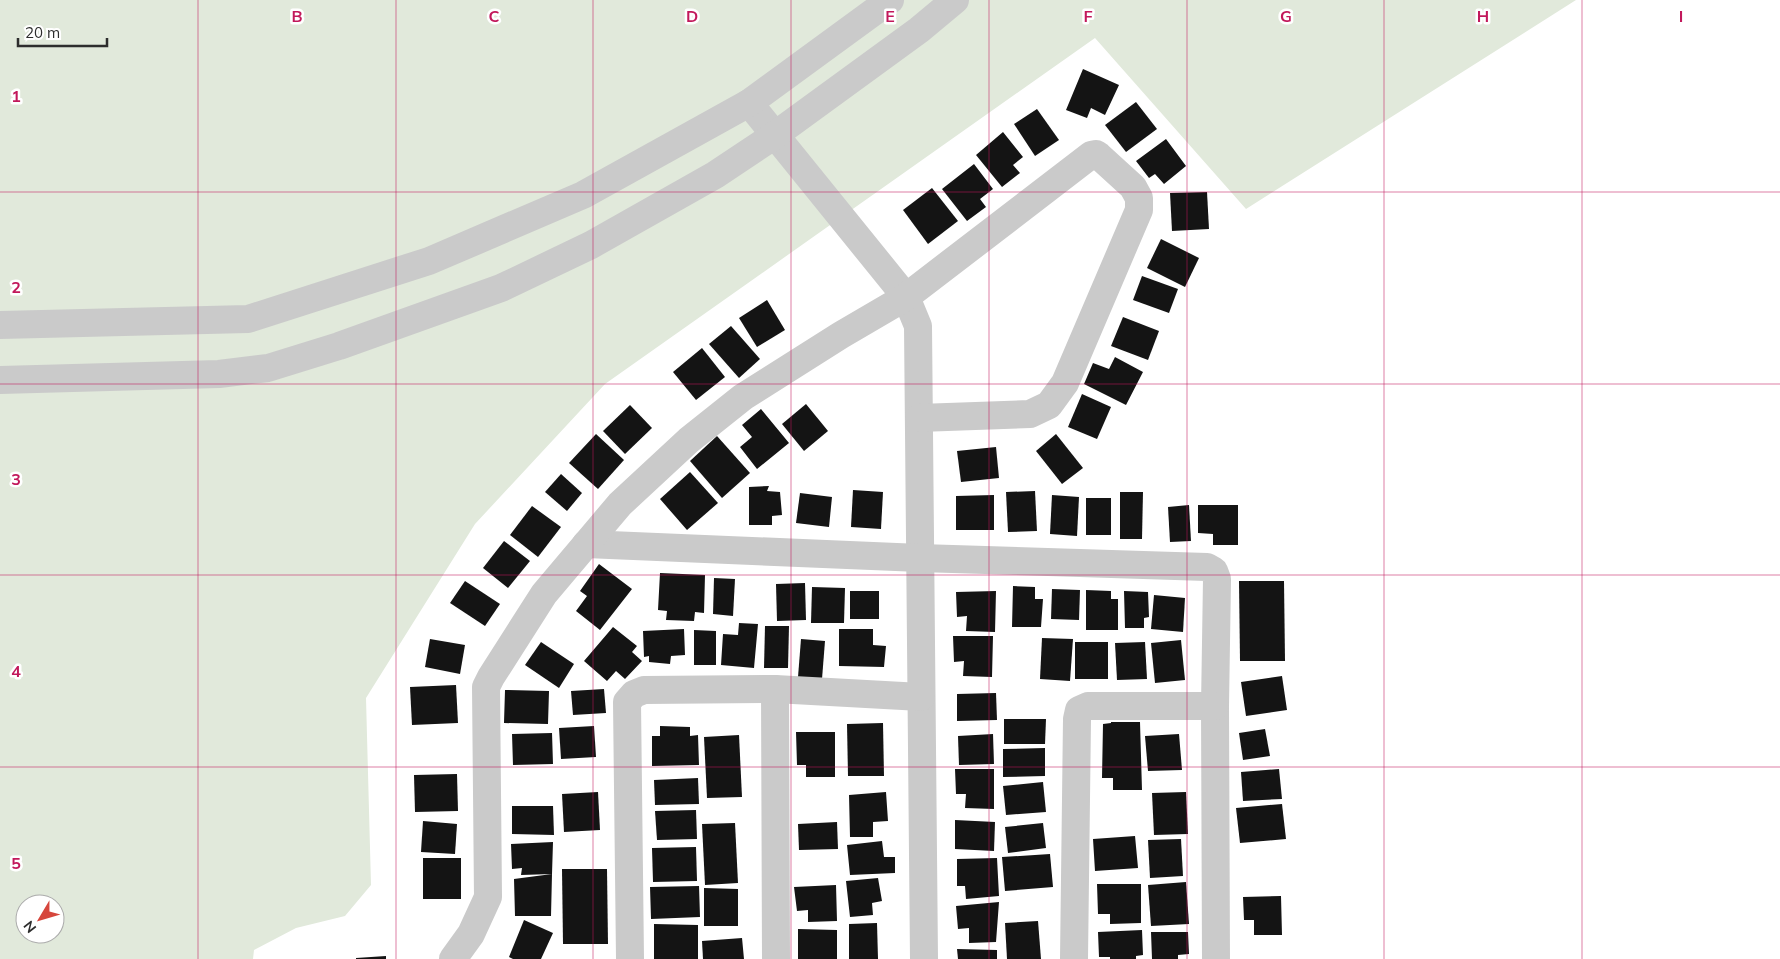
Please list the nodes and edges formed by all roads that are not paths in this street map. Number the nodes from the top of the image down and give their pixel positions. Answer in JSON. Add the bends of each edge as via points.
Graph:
{"nodes":[{"id":1,"x":890,"y":0,"type":"edge"},
{"id":2,"x":956,"y":0,"type":"edge"},
{"id":3,"x":749,"y":103,"type":"junction"},
{"id":4,"x":775,"y":135,"type":"junction"},
{"id":5,"x":906,"y":297,"type":"junction"},
{"id":6,"x":0,"y":325,"type":"edge"},
{"id":7,"x":0,"y":380,"type":"edge"},
{"id":8,"x":919,"y":418,"type":"junction"},
{"id":9,"x":586,"y":544,"type":"junction"},
{"id":10,"x":920,"y":558,"type":"junction"},
{"id":11,"x":775,"y":689,"type":"junction"},
{"id":12,"x":921,"y":697,"type":"junction"},
{"id":13,"x":1216,"y":706,"type":"junction"},
{"id":14,"x":454,"y":959,"type":"edge"},
{"id":15,"x":630,"y":959,"type":"edge"},
{"id":16,"x":776,"y":959,"type":"edge"},
{"id":17,"x":924,"y":959,"type":"edge"},
{"id":18,"x":1074,"y":959,"type":"edge"},
{"id":19,"x":1216,"y":959,"type":"edge"}],
"edges":[{"from":1,"to":3,"type":"street"},
{"from":2,"to":4,"type":"street","via":[[920,30]]},
{"from":3,"to":4,"type":"street"},
{"from":3,"to":6,"type":"street","via":[[565,203],[429,261],[248,319]]},
{"from":4,"to":5,"type":"street"},
{"from":4,"to":7,"type":"street","via":[[591,246],[501,288],[339,346],[268,368],[218,374]]},
{"from":5,"to":8,"type":"street","via":[[918,326]]},
{"from":5,"to":8,"type":"street","via":[[1091,155],[1100,156],[1133,187],[1139,198],[1139,210],[1065,383],[1049,405],[1030,414]]},
{"from":5,"to":9,"type":"street","via":[[743,397],[689,440],[627,498]]},
{"from":8,"to":10,"type":"street"},
{"from":9,"to":10,"type":"street"},
{"from":9,"to":14,"type":"street","via":[[544,594],[486,687],[488,897],[471,934]]},
{"from":10,"to":12,"type":"street"},
{"from":10,"to":13,"type":"street","via":[[1207,567],[1214,571],[1217,579]]},
{"from":11,"to":12,"type":"street"},
{"from":11,"to":15,"type":"street","via":[[644,690],[627,702]]},
{"from":11,"to":16,"type":"street"},
{"from":12,"to":17,"type":"street"},
{"from":13,"to":18,"type":"street","via":[[1088,706],[1079,710]]},
{"from":13,"to":19,"type":"street"}]}
